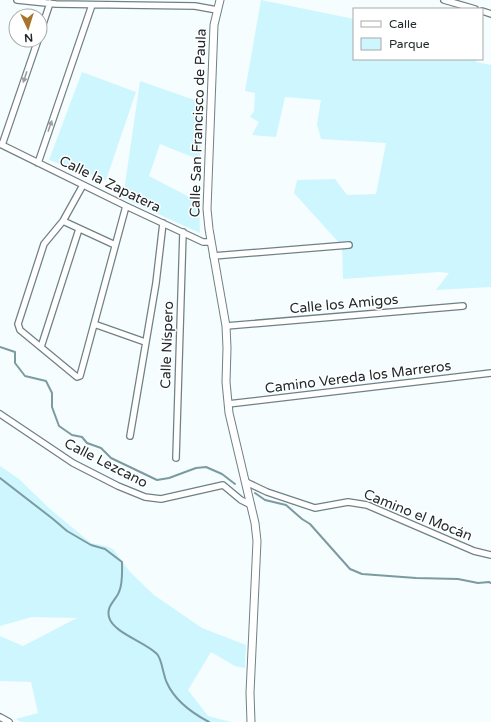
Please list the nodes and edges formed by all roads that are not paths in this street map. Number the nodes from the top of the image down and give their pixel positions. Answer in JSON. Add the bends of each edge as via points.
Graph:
{"nodes":[{"id":1,"x":18,"y":0,"type":"edge"},
{"id":2,"x":220,"y":0,"type":"edge"},
{"id":3,"x":444,"y":0,"type":"edge"},
{"id":4,"x":50,"y":4,"type":"junction"},
{"id":5,"x":92,"y":6,"type":"junction"},
{"id":6,"x":472,"y":8,"type":"edge"},
{"id":7,"x":48,"y":10,"type":"edge"},
{"id":8,"x":217,"y":10,"type":"junction"},
{"id":9,"x":35,"y":48,"type":"edge"},
{"id":10,"x":1,"y":145,"type":"edge"},
{"id":11,"x":38,"y":163,"type":"junction"},
{"id":12,"x":83,"y":185,"type":"junction"},
{"id":13,"x":126,"y":206,"type":"junction"},
{"id":14,"x":63,"y":221,"type":"junction"},
{"id":15,"x":163,"y":223,"type":"junction"},
{"id":16,"x":79,"y":229,"type":"junction"},
{"id":17,"x":183,"y":232,"type":"junction"},
{"id":18,"x":211,"y":242,"type":"junction"},
{"id":19,"x":116,"y":245,"type":"junction"},
{"id":20,"x":349,"y":245,"type":"dead end"},
{"id":21,"x":214,"y":256,"type":"junction"},
{"id":22,"x":463,"y":306,"type":"dead end"},
{"id":23,"x":94,"y":324,"type":"junction"},
{"id":24,"x":226,"y":326,"type":"junction"},
{"id":25,"x":145,"y":342,"type":"junction"},
{"id":26,"x":41,"y":347,"type":"junction"},
{"id":27,"x":491,"y":373,"type":"edge"},
{"id":28,"x":228,"y":404,"type":"junction"},
{"id":29,"x":0,"y":414,"type":"edge"},
{"id":30,"x":130,"y":436,"type":"dead end"},
{"id":31,"x":176,"y":458,"type":"dead end"},
{"id":32,"x":246,"y":482,"type":"junction"},
{"id":33,"x":251,"y":505,"type":"junction"},
{"id":34,"x":491,"y":555,"type":"edge"},
{"id":35,"x":0,"y":717,"type":"edge"},
{"id":36,"x":9,"y":722,"type":"edge"},
{"id":37,"x":251,"y":722,"type":"edge"}],
"edges":[{"from":1,"to":4,"type":"street"},
{"from":2,"to":8,"type":"main road","name":"Calle San Francisco de Paula"},
{"from":3,"to":6,"type":"street"},
{"from":4,"to":5,"type":"street"},
{"from":4,"to":7,"type":"street"},
{"from":5,"to":8,"type":"street","via":[[195,6]]},
{"from":11,"to":5,"type":"street","one_way":true},
{"from":8,"to":18,"type":"main road","name":"Calle San Francisco de Paula","via":[[214,25],[207,208]]},
{"from":9,"to":10,"type":"street","one_way":true},
{"from":10,"to":11,"type":"street","name":"Calle la Zapatera"},
{"from":11,"to":12,"type":"street","name":"Calle la Zapatera"},
{"from":12,"to":13,"type":"street","name":"Calle la Zapatera"},
{"from":12,"to":14,"type":"street"},
{"from":13,"to":15,"type":"street","name":"Calle la Zapatera"},
{"from":13,"to":19,"type":"street"},
{"from":14,"to":16,"type":"street"},
{"from":14,"to":26,"type":"street","via":[[44,244],[18,324],[19,328]]},
{"from":15,"to":17,"type":"street","name":"Calle la Zapatera"},
{"from":15,"to":25,"type":"street","via":[[156,283]]},
{"from":16,"to":19,"type":"street"},
{"from":16,"to":26,"type":"street"},
{"from":17,"to":18,"type":"street","name":"Calle la Zapatera","via":[[203,242]]},
{"from":17,"to":31,"type":"street","name":"Calle Níspero"},
{"from":18,"to":21,"type":"main road","name":"Calle San Francisco de Paula"},
{"from":19,"to":23,"type":"street"},
{"from":20,"to":21,"type":"street"},
{"from":21,"to":24,"type":"main road","name":"Calle San Francisco de Paula"},
{"from":22,"to":24,"type":"street","name":"Calle los Amigos"},
{"from":23,"to":25,"type":"street"},
{"from":23,"to":26,"type":"street","via":[[80,376],[77,378]]},
{"from":24,"to":28,"type":"main road","name":"Calle San Francisco de Paula"},
{"from":25,"to":30,"type":"street"},
{"from":27,"to":28,"type":"street","name":"Camino Vereda los Marreros"},
{"from":28,"to":32,"type":"main road","name":"Calle San Francisco de Paula"},
{"from":29,"to":33,"type":"street","name":"Calle Lezcano","via":[[73,463],[145,497],[161,499],[223,485]]},
{"from":32,"to":33,"type":"main road","name":"Calle San Francisco de Paula"},
{"from":32,"to":34,"type":"street","name":"Camino el Mocán","via":[[315,508],[348,502],[367,505]]},
{"from":33,"to":37,"type":"main road","name":"Calle San Francisco de Paula","via":[[257,535],[258,558],[250,694]]},
{"from":35,"to":36,"type":"street"}]}
